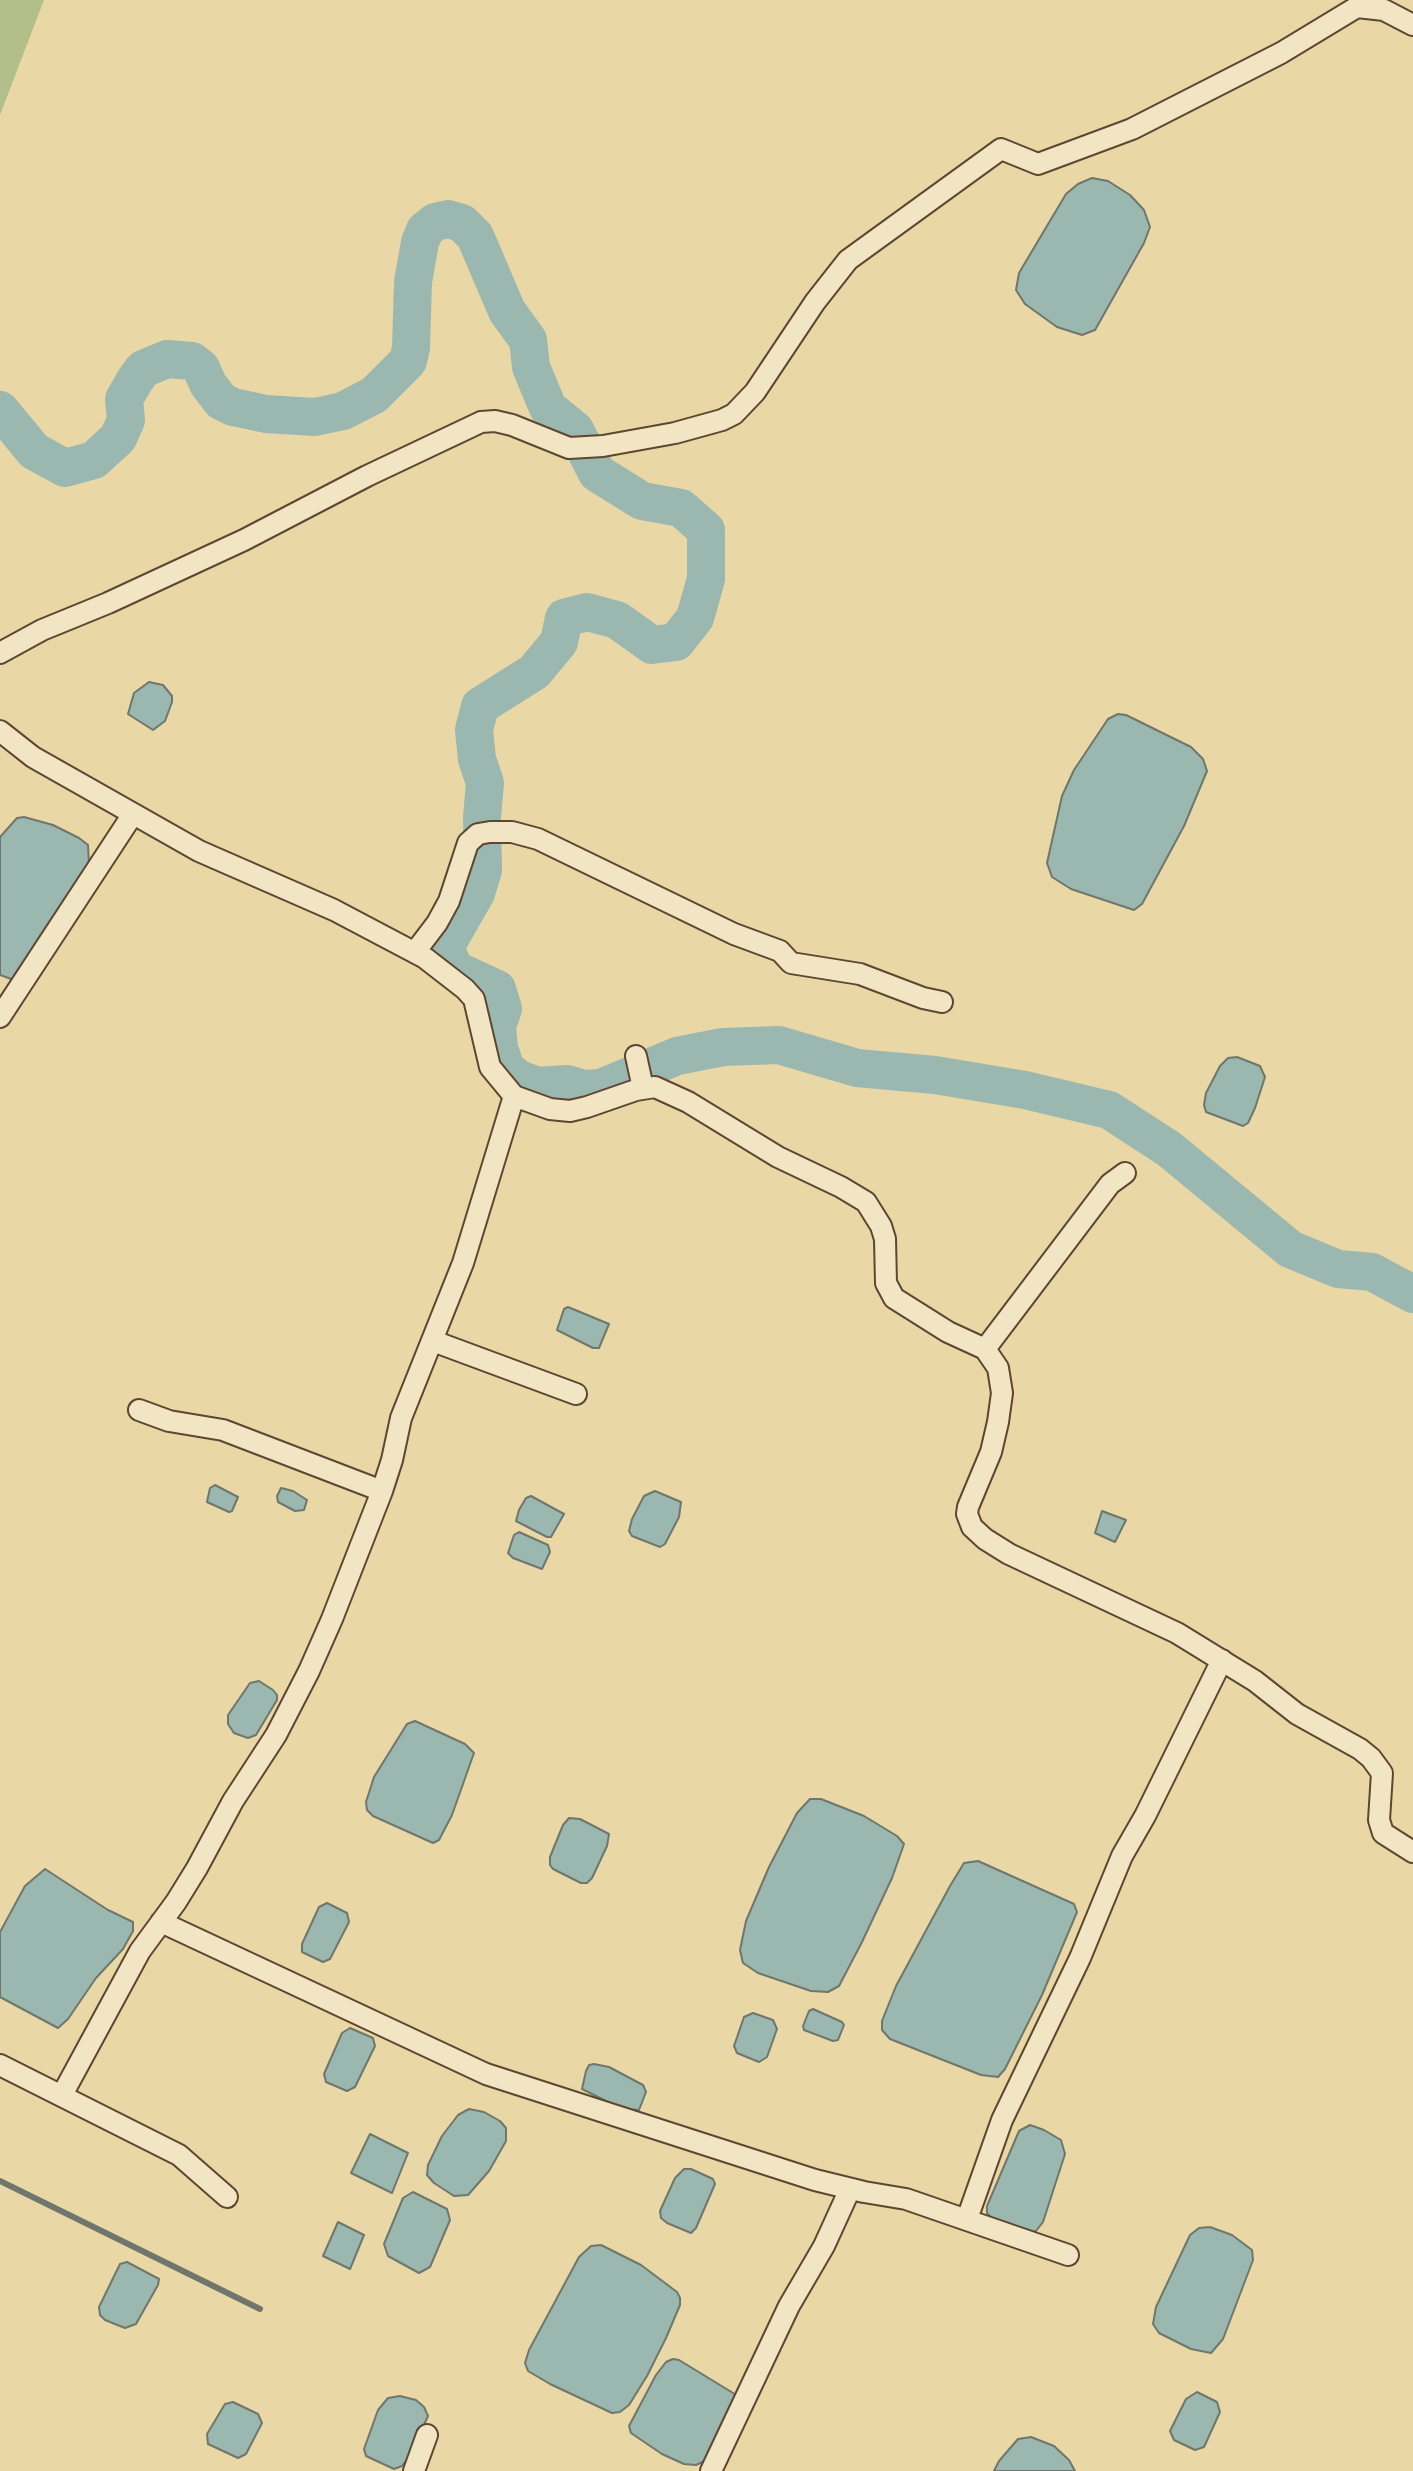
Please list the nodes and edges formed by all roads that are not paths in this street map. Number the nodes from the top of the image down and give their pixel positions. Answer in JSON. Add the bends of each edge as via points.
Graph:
{"nodes":[{"id":1,"x":1413,"y":25,"type":"edge"},
{"id":2,"x":0,"y":653,"type":"edge"},
{"id":3,"x":0,"y":731,"type":"edge"},
{"id":4,"x":133,"y":814,"type":"junction"},
{"id":5,"x":415,"y":952,"type":"junction"},
{"id":6,"x":942,"y":1002,"type":"dead end"},
{"id":7,"x":0,"y":1017,"type":"edge"},
{"id":8,"x":636,"y":1056,"type":"dead end"},
{"id":9,"x":642,"y":1085,"type":"junction"},
{"id":10,"x":514,"y":1096,"type":"junction"},
{"id":11,"x":1125,"y":1173,"type":"dead end"},
{"id":12,"x":433,"y":1341,"type":"junction"},
{"id":13,"x":985,"y":1349,"type":"junction"},
{"id":14,"x":576,"y":1394,"type":"dead end"},
{"id":15,"x":139,"y":1410,"type":"dead end"},
{"id":16,"x":382,"y":1491,"type":"junction"},
{"id":17,"x":1222,"y":1660,"type":"junction"},
{"id":18,"x":1413,"y":1852,"type":"edge"},
{"id":19,"x":161,"y":1922,"type":"junction"},
{"id":20,"x":0,"y":2065,"type":"edge"},
{"id":21,"x":62,"y":2095,"type":"junction"},
{"id":22,"x":850,"y":2189,"type":"junction"},
{"id":23,"x":227,"y":2197,"type":"dead end"},
{"id":24,"x":967,"y":2219,"type":"junction"},
{"id":25,"x":1068,"y":2255,"type":"dead end"},
{"id":26,"x":427,"y":2435,"type":"dead end"},
{"id":27,"x":414,"y":2471,"type":"edge"},
{"id":28,"x":711,"y":2471,"type":"edge"}],
"edges":[{"from":1,"to":2,"type":"street","via":[[1384,10],[1357,7],[1281,53],[1132,129],[1038,164],[1001,149],[848,260],[734,414],[675,433],[569,448],[512,425],[481,422]]},
{"from":3,"to":4,"type":"street","via":[[33,757]]},
{"from":4,"to":5,"type":"street","via":[[199,851]]},
{"from":4,"to":7,"type":"street"},
{"from":5,"to":6,"type":"street","via":[[449,901],[468,843],[484,833],[512,832],[538,839],[780,951],[791,963],[860,974]]},
{"from":5,"to":10,"type":"street","via":[[474,999],[490,1067]]},
{"from":8,"to":9,"type":"street"},
{"from":9,"to":10,"type":"street","via":[[570,1111]]},
{"from":9,"to":13,"type":"street","via":[[665,1090],[866,1202],[885,1239],[886,1283],[894,1298]]},
{"from":10,"to":12,"type":"street","via":[[477,1224]]},
{"from":11,"to":13,"type":"street","via":[[1110,1184]]},
{"from":12,"to":14,"type":"street"},
{"from":12,"to":16,"type":"street","via":[[401,1418]]},
{"from":13,"to":17,"type":"street","via":[[998,1368],[1002,1393],[995,1438],[968,1507],[972,1527],[1009,1554],[1177,1633]]},
{"from":15,"to":16,"type":"street","via":[[223,1430]]},
{"from":16,"to":19,"type":"street","via":[[309,1671],[276,1735]]},
{"from":17,"to":18,"type":"street","via":[[1371,1758],[1382,1773],[1383,1833]]},
{"from":17,"to":24,"type":"street","via":[[1122,1856],[1093,1930],[1002,2120]]},
{"from":19,"to":21,"type":"street"},
{"from":19,"to":22,"type":"street","via":[[486,2074]]},
{"from":20,"to":21,"type":"street"},
{"from":21,"to":23,"type":"street","via":[[179,2155]]},
{"from":22,"to":24,"type":"street","via":[[906,2199]]},
{"from":22,"to":28,"type":"street"},
{"from":24,"to":25,"type":"street"},
{"from":26,"to":27,"type":"street"}]}
